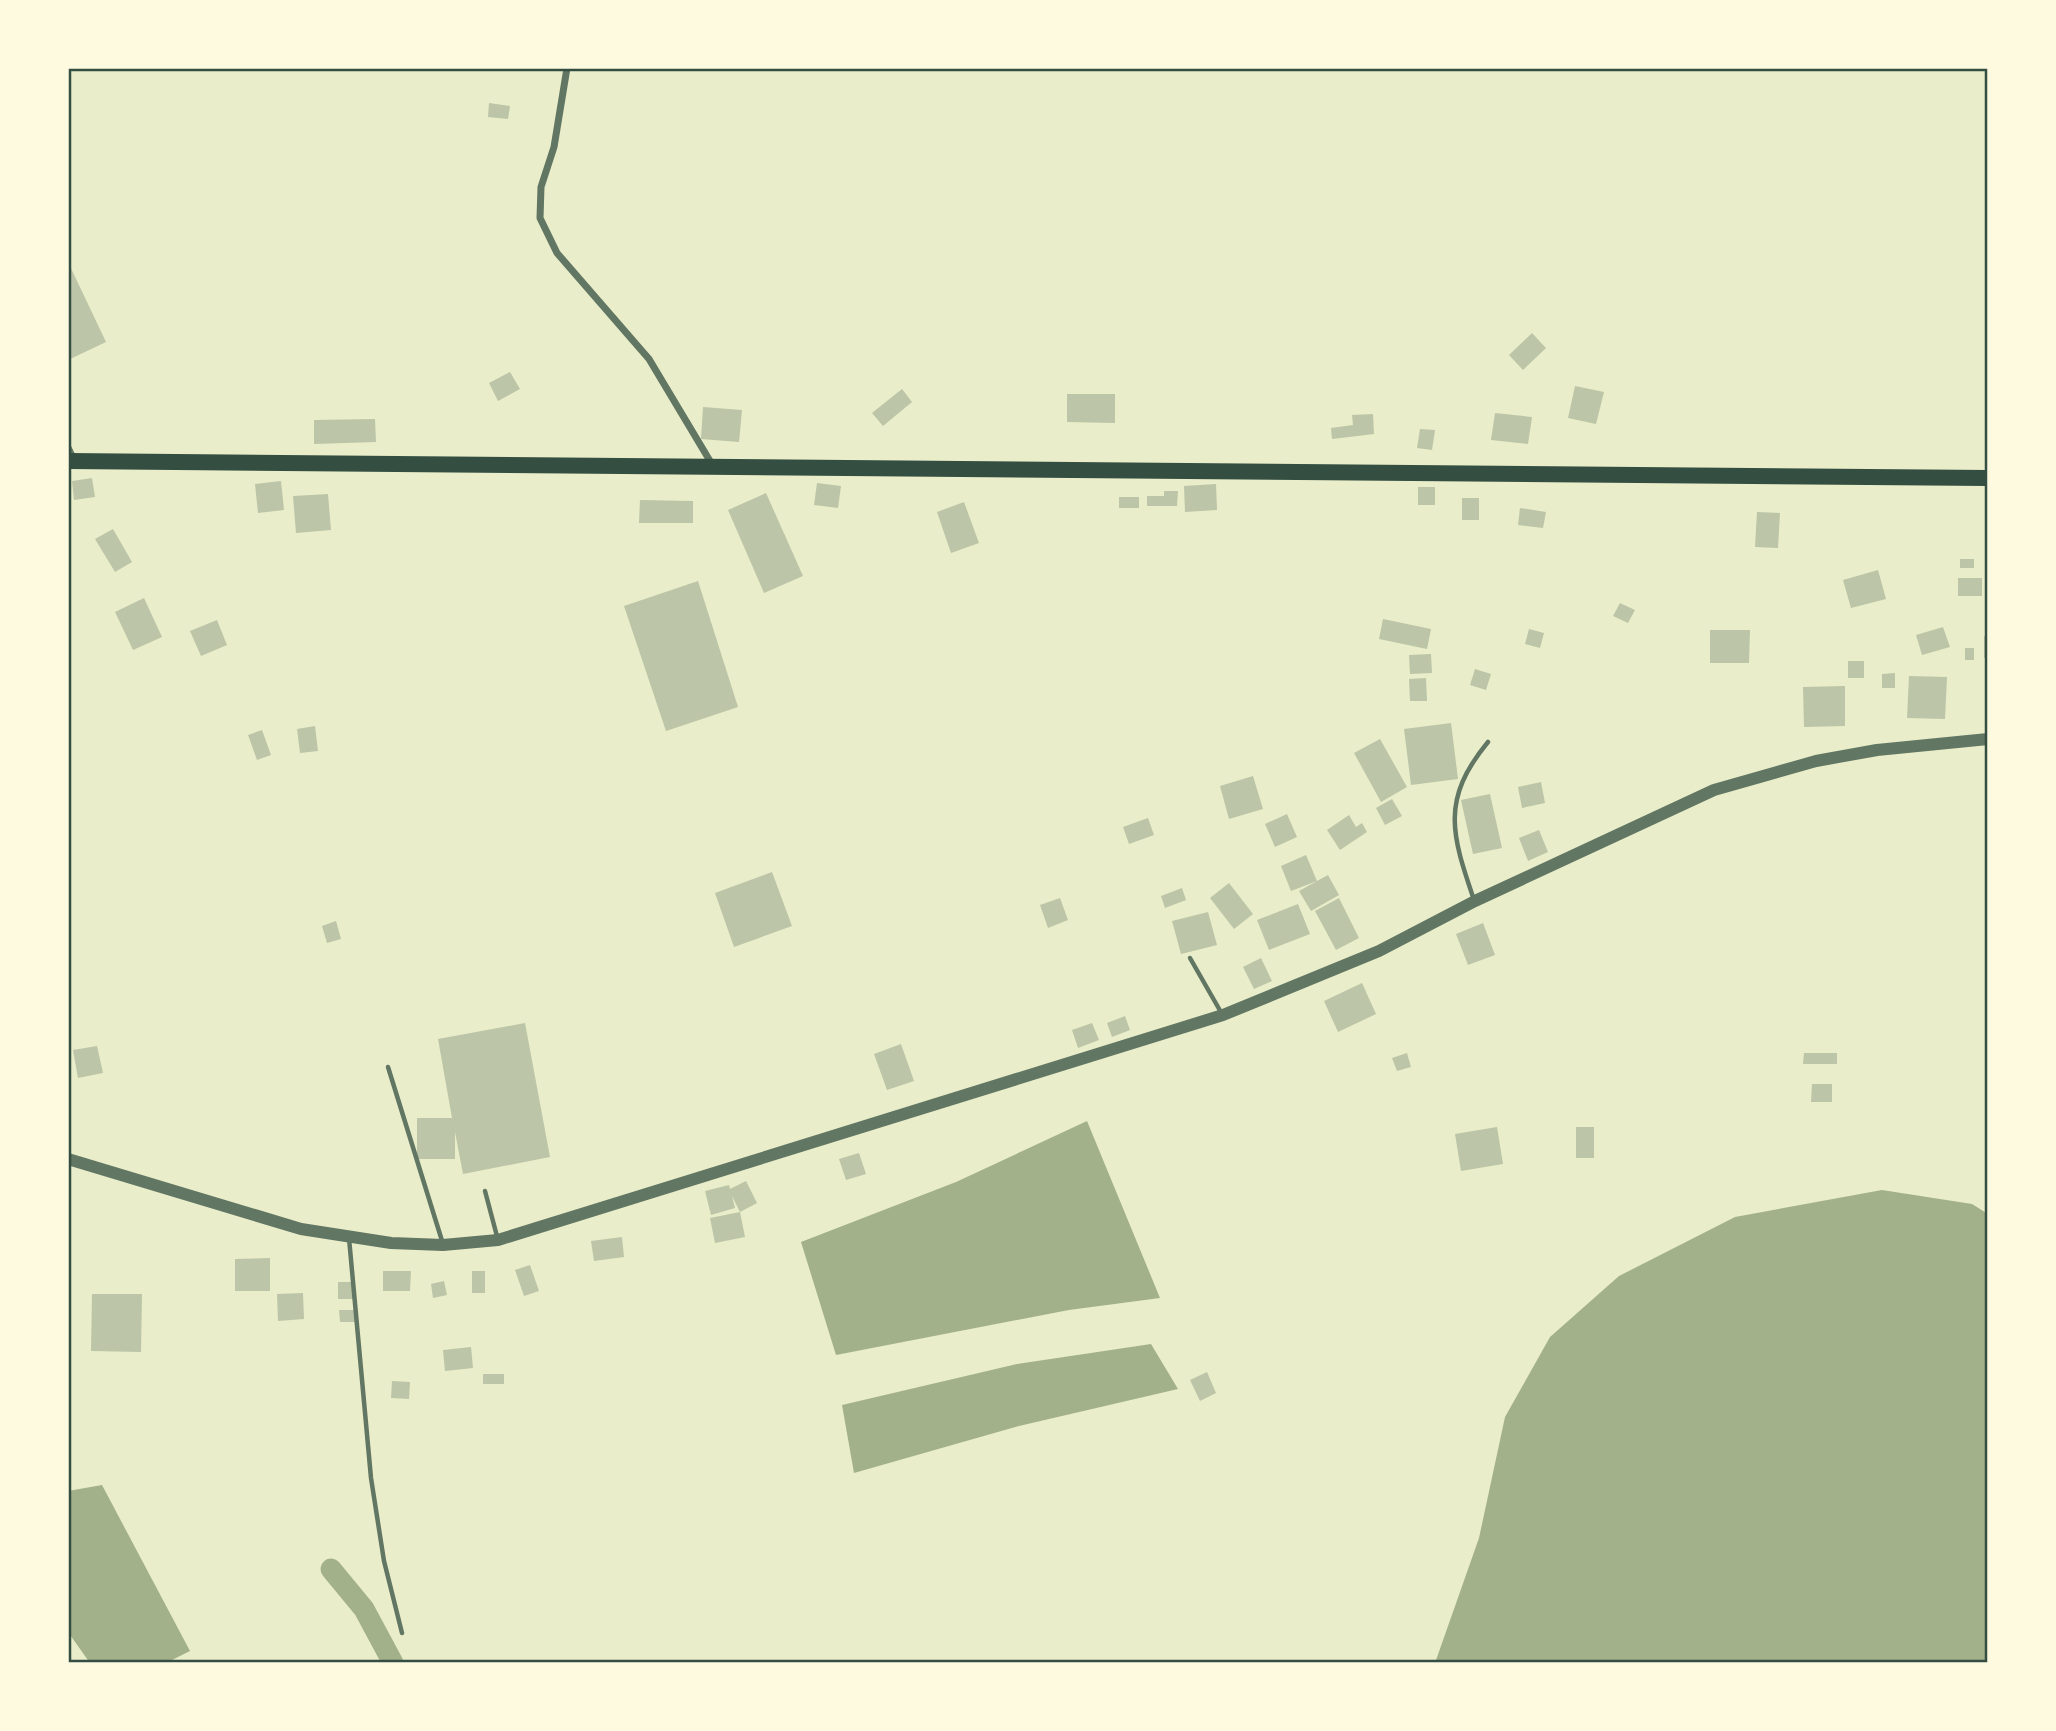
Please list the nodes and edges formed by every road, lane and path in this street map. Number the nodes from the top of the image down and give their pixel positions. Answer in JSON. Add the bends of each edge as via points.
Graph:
{"nodes":[{"id":1,"x":567,"y":68,"type":"edge"},
{"id":2,"x":68,"y":445,"type":"edge"},
{"id":3,"x":72,"y":461,"type":"edge"},
{"id":4,"x":713,"y":466,"type":"junction"},
{"id":5,"x":1988,"y":478,"type":"edge"},
{"id":6,"x":1988,"y":739,"type":"edge"},
{"id":7,"x":1488,"y":742,"type":"dead end"},
{"id":8,"x":1475,"y":901,"type":"junction"},
{"id":9,"x":1190,"y":958,"type":"dead end"},
{"id":10,"x":1223,"y":1015,"type":"junction"},
{"id":11,"x":388,"y":1067,"type":"dead end"},
{"id":12,"x":68,"y":1159,"type":"edge"},
{"id":13,"x":485,"y":1191,"type":"dead end"},
{"id":14,"x":349,"y":1237,"type":"junction"},
{"id":15,"x":498,"y":1240,"type":"junction"},
{"id":16,"x":443,"y":1245,"type":"junction"},
{"id":17,"x":402,"y":1633,"type":"dead end"}],
"edges":[{"from":1,"to":4,"type":"street","via":[[554,147],[541,187],[540,218],[557,253],[649,359]]},
{"from":2,"to":3,"type":"lane"},
{"from":3,"to":4,"type":"highway"},
{"from":4,"to":5,"type":"highway"},
{"from":6,"to":8,"type":"street","via":[[1877,750],[1713,790]]},
{"from":7,"to":8,"type":"lane","via":[[1467,772],[1452,817],[1458,853]]},
{"from":8,"to":10,"type":"street","via":[[1379,951]]},
{"from":9,"to":10,"type":"lane"},
{"from":10,"to":15,"type":"street"},
{"from":11,"to":16,"type":"lane"},
{"from":12,"to":14,"type":"street","via":[[300,1229]]},
{"from":13,"to":15,"type":"lane"},
{"from":14,"to":16,"type":"street"},
{"from":14,"to":17,"type":"lane","via":[[371,1478],[384,1561]]},
{"from":15,"to":16,"type":"street"}]}
